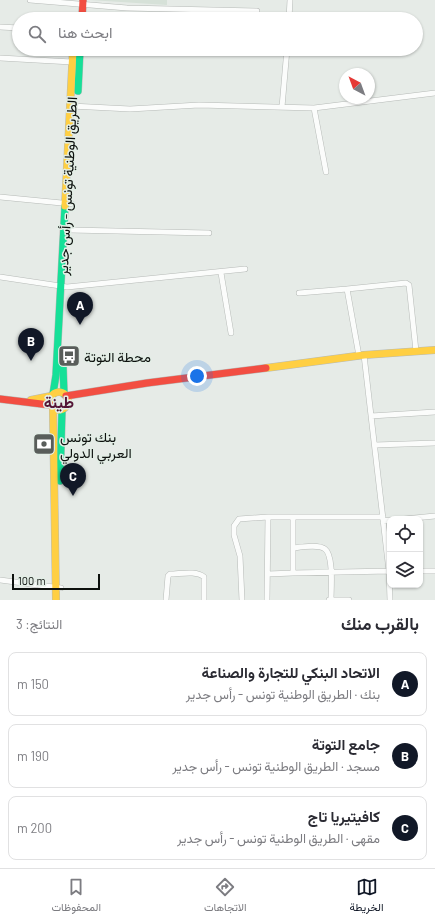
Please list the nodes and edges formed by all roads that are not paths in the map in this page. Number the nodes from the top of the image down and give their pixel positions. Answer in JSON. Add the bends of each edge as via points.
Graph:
{"nodes":[{"id":1,"x":30,"y":0,"type":"edge"},
{"id":2,"x":290,"y":0,"type":"edge"},
{"id":3,"x":79,"y":2,"type":"edge"},
{"id":4,"x":257,"y":11,"type":"dead end"},
{"id":5,"x":77,"y":12,"type":"edge"},
{"id":6,"x":81,"y":12,"type":"edge"},
{"id":7,"x":289,"y":12,"type":"edge"},
{"id":8,"x":0,"y":27,"type":"edge"},
{"id":9,"x":12,"y":28,"type":"edge"},
{"id":10,"x":72,"y":56,"type":"edge"},
{"id":11,"x":79,"y":56,"type":"edge"},
{"id":12,"x":286,"y":56,"type":"edge"},
{"id":13,"x":0,"y":58,"type":"edge"},
{"id":14,"x":72,"y":62,"type":"junction"},
{"id":15,"x":435,"y":94,"type":"edge"},
{"id":16,"x":74,"y":106,"type":"junction"},
{"id":17,"x":282,"y":107,"type":"junction"},
{"id":18,"x":314,"y":108,"type":"junction"},
{"id":19,"x":326,"y":172,"type":"dead end"},
{"id":20,"x":0,"y":197,"type":"edge"},
{"id":21,"x":69,"y":204,"type":"junction"},
{"id":22,"x":70,"y":230,"type":"junction"},
{"id":23,"x":209,"y":233,"type":"dead end"},
{"id":24,"x":245,"y":270,"type":"dead end"},
{"id":25,"x":221,"y":273,"type":"junction"},
{"id":26,"x":0,"y":277,"type":"edge"},
{"id":27,"x":64,"y":287,"type":"junction"},
{"id":28,"x":347,"y":289,"type":"junction"},
{"id":29,"x":299,"y":293,"type":"dead end"},
{"id":30,"x":232,"y":333,"type":"dead end"},
{"id":31,"x":435,"y":350,"type":"edge"},
{"id":32,"x":416,"y":351,"type":"junction"},
{"id":33,"x":362,"y":355,"type":"junction"},
{"id":34,"x":52,"y":395,"type":"junction"},
{"id":35,"x":65,"y":395,"type":"junction"},
{"id":36,"x":0,"y":399,"type":"edge"},
{"id":37,"x":27,"y":401,"type":"junction"},
{"id":38,"x":51,"y":407,"type":"junction"},
{"id":39,"x":62,"y":410,"type":"junction"},
{"id":40,"x":435,"y":412,"type":"edge"},
{"id":41,"x":371,"y":416,"type":"junction"},
{"id":42,"x":435,"y":443,"type":"edge"},
{"id":43,"x":375,"y":445,"type":"junction"},
{"id":44,"x":435,"y":516,"type":"edge"},
{"id":45,"x":268,"y":517,"type":"junction"},
{"id":46,"x":423,"y":517,"type":"edge"},
{"id":47,"x":294,"y":518,"type":"junction"},
{"id":48,"x":383,"y":519,"type":"junction"},
{"id":49,"x":387,"y":520,"type":"edge"},
{"id":50,"x":293,"y":548,"type":"junction"},
{"id":51,"x":387,"y":552,"type":"edge"},
{"id":52,"x":423,"y":571,"type":"edge"},
{"id":53,"x":435,"y":571,"type":"edge"},
{"id":54,"x":331,"y":572,"type":"junction"},
{"id":55,"x":387,"y":572,"type":"edge"},
{"id":56,"x":293,"y":573,"type":"junction"},
{"id":57,"x":268,"y":574,"type":"junction"},
{"id":58,"x":0,"y":580,"type":"edge"},
{"id":59,"x":58,"y":588,"type":"junction"},
{"id":60,"x":390,"y":588,"type":"edge"},
{"id":61,"x":56,"y":600,"type":"edge"},
{"id":62,"x":61,"y":600,"type":"edge"},
{"id":63,"x":166,"y":600,"type":"edge"},
{"id":64,"x":204,"y":600,"type":"edge"},
{"id":65,"x":242,"y":600,"type":"edge"},
{"id":66,"x":267,"y":600,"type":"edge"},
{"id":67,"x":328,"y":600,"type":"edge"},
{"id":68,"x":331,"y":600,"type":"edge"},
{"id":69,"x":349,"y":600,"type":"edge"},
{"id":70,"x":390,"y":600,"type":"edge"}],
"edges":[{"from":1,"to":3,"type":"street"},
{"from":2,"to":7,"type":"street"},
{"from":3,"to":4,"type":"street","via":[[170,10]]},
{"from":3,"to":5,"type":"main road"},
{"from":3,"to":6,"type":"main road"},
{"from":8,"to":9,"type":"street"},
{"from":10,"to":14,"type":"main road","name":"الطريق الوطنية تونس - رأس جدير"},
{"from":11,"to":16,"type":"main road","name":"الطريق الوطنية تونس - رأس جدير"},
{"from":12,"to":17,"type":"street"},
{"from":13,"to":14,"type":"street"},
{"from":14,"to":16,"type":"main road","name":"الطريق الوطنية تونس - رأس جدير"},
{"from":15,"to":18,"type":"street"},
{"from":16,"to":17,"type":"street","via":[[130,109],[199,105]]},
{"from":16,"to":21,"type":"main road","name":"الطريق الوطنية تونس - رأس جدير"},
{"from":17,"to":18,"type":"street"},
{"from":18,"to":19,"type":"street"},
{"from":20,"to":21,"type":"street"},
{"from":21,"to":22,"type":"main road","name":"الطريق الوطنية تونس - رأس جدير"},
{"from":21,"to":27,"type":"main road","name":"الطريق الوطنية تونس - رأس جدير"},
{"from":22,"to":23,"type":"street"},
{"from":22,"to":27,"type":"main road","name":"الطريق الوطنية تونس - رأس جدير"},
{"from":24,"to":25,"type":"street"},
{"from":25,"to":27,"type":"street"},
{"from":25,"to":30,"type":"street"},
{"from":26,"to":27,"type":"street"},
{"from":27,"to":34,"type":"main road","name":"الطريق الوطنية تونس - رأس جدير"},
{"from":27,"to":35,"type":"main road","name":"الطريق الوطنية تونس - رأس جدير","via":[[62,366]]},
{"from":28,"to":29,"type":"street"},
{"from":28,"to":32,"type":"street","via":[[409,284]]},
{"from":28,"to":33,"type":"street"},
{"from":31,"to":32,"type":"main road"},
{"from":32,"to":33,"type":"main road"},
{"from":33,"to":35,"type":"main road"},
{"from":33,"to":41,"type":"street"},
{"from":34,"to":35,"type":"main road","via":[[58,392]]},
{"from":34,"to":37,"type":"main road"},
{"from":34,"to":38,"type":"main road"},
{"from":35,"to":39,"type":"main road","via":[[68,404]]},
{"from":36,"to":37,"type":"main road"},
{"from":37,"to":38,"type":"main road"},
{"from":38,"to":39,"type":"main road"},
{"from":38,"to":59,"type":"main road"},
{"from":39,"to":59,"type":"main road"},
{"from":40,"to":41,"type":"street"},
{"from":41,"to":43,"type":"street"},
{"from":42,"to":43,"type":"street"},
{"from":43,"to":48,"type":"street"},
{"from":44,"to":46,"type":"street"},
{"from":45,"to":47,"type":"street"},
{"from":45,"to":57,"type":"street"},
{"from":45,"to":65,"type":"street","via":[[240,519],[234,526],[240,556]]},
{"from":47,"to":48,"type":"street"},
{"from":47,"to":50,"type":"street"},
{"from":48,"to":49,"type":"street"},
{"from":48,"to":51,"type":"street"},
{"from":50,"to":54,"type":"street","via":[[325,549]]},
{"from":50,"to":56,"type":"street"},
{"from":52,"to":53,"type":"street"},
{"from":54,"to":55,"type":"street"},
{"from":54,"to":56,"type":"street"},
{"from":54,"to":68,"type":"street"},
{"from":56,"to":57,"type":"street"},
{"from":57,"to":66,"type":"street"},
{"from":58,"to":59,"type":"street"},
{"from":59,"to":61,"type":"main road"},
{"from":59,"to":62,"type":"main road"},
{"from":60,"to":70,"type":"street"},
{"from":63,"to":64,"type":"street","via":[[170,574],[201,574],[204,577]]},
{"from":67,"to":68,"type":"street"},
{"from":68,"to":69,"type":"street"}]}
